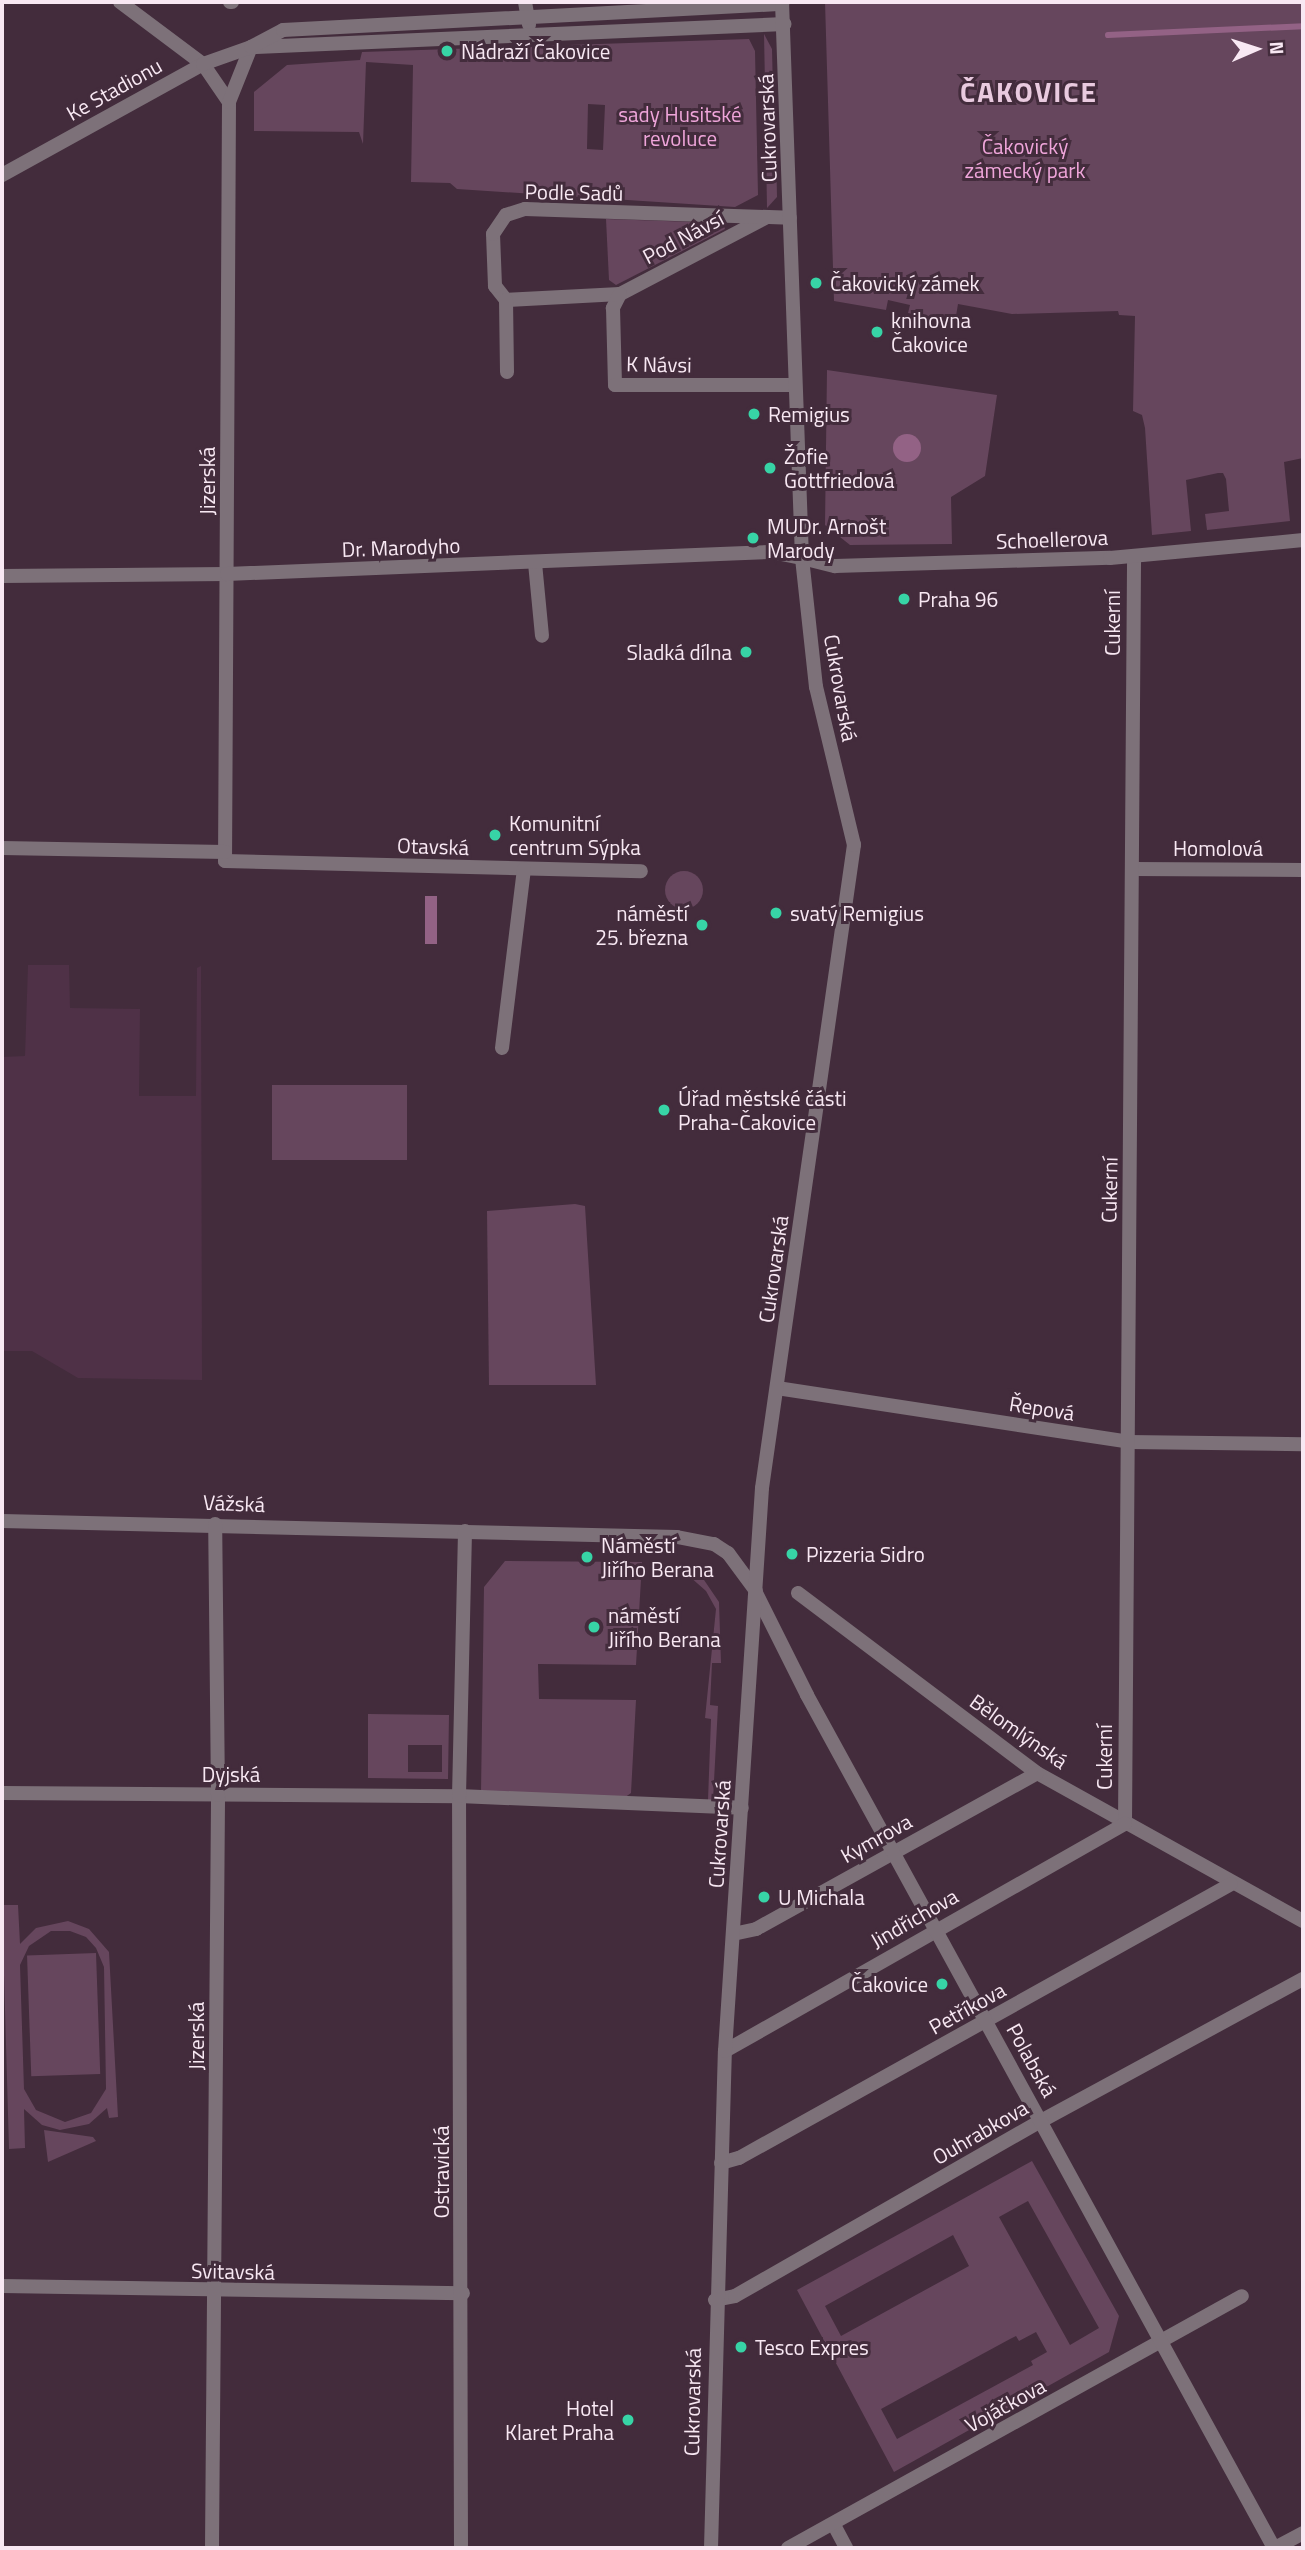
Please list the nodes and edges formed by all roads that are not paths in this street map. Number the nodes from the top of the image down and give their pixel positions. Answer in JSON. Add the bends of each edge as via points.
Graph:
{"nodes":[{"id":1,"x":120,"y":2,"type":"edge"},
{"id":2,"x":525,"y":2,"type":"edge"},
{"id":3,"x":782,"y":3,"type":"edge"},
{"id":4,"x":529,"y":18,"type":"junction"},
{"id":5,"x":784,"y":24,"type":"junction"},
{"id":6,"x":530,"y":36,"type":"junction"},
{"id":7,"x":251,"y":47,"type":"junction"},
{"id":8,"x":203,"y":64,"type":"junction"},
{"id":9,"x":229,"y":102,"type":"junction"},
{"id":10,"x":2,"y":175,"type":"edge"},
{"id":11,"x":765,"y":218,"type":"junction"},
{"id":12,"x":790,"y":218,"type":"junction"},
{"id":13,"x":620,"y":294,"type":"junction"},
{"id":14,"x":506,"y":300,"type":"junction"},
{"id":15,"x":507,"y":372,"type":"dead end"},
{"id":16,"x":793,"y":385,"type":"junction"},
{"id":17,"x":1303,"y":540,"type":"edge"},
{"id":18,"x":1133,"y":556,"type":"junction"},
{"id":19,"x":802,"y":558,"type":"junction"},
{"id":20,"x":535,"y":563,"type":"junction"},
{"id":21,"x":227,"y":574,"type":"junction"},
{"id":22,"x":2,"y":576,"type":"edge"},
{"id":23,"x":542,"y":636,"type":"dead end"},
{"id":24,"x":2,"y":848,"type":"edge"},
{"id":25,"x":225,"y":856,"type":"junction"},
{"id":26,"x":524,"y":869,"type":"junction"},
{"id":27,"x":1133,"y":869,"type":"junction"},
{"id":28,"x":1303,"y":870,"type":"edge"},
{"id":29,"x":641,"y":871,"type":"dead end"},
{"id":30,"x":502,"y":1048,"type":"dead end"},
{"id":31,"x":776,"y":1388,"type":"junction"},
{"id":32,"x":1128,"y":1442,"type":"junction"},
{"id":33,"x":1303,"y":1444,"type":"edge"},
{"id":34,"x":2,"y":1521,"type":"edge"},
{"id":35,"x":215,"y":1524,"type":"junction"},
{"id":36,"x":465,"y":1531,"type":"junction"},
{"id":37,"x":756,"y":1591,"type":"junction"},
{"id":38,"x":798,"y":1593,"type":"dead end"},
{"id":39,"x":1037,"y":1773,"type":"junction"},
{"id":40,"x":2,"y":1793,"type":"edge"},
{"id":41,"x":218,"y":1795,"type":"junction"},
{"id":42,"x":460,"y":1796,"type":"junction"},
{"id":43,"x":742,"y":1808,"type":"junction"},
{"id":44,"x":1125,"y":1824,"type":"junction"},
{"id":45,"x":894,"y":1851,"type":"junction"},
{"id":46,"x":1231,"y":1884,"type":"junction"},
{"id":47,"x":1303,"y":1921,"type":"edge"},
{"id":48,"x":936,"y":1929,"type":"junction"},
{"id":49,"x":733,"y":1934,"type":"junction"},
{"id":50,"x":1303,"y":1979,"type":"edge"},
{"id":51,"x":986,"y":2021,"type":"junction"},
{"id":52,"x":725,"y":2052,"type":"junction"},
{"id":53,"x":1041,"y":2121,"type":"junction"},
{"id":54,"x":720,"y":2162,"type":"junction"},
{"id":55,"x":2,"y":2286,"type":"edge"},
{"id":56,"x":215,"y":2292,"type":"junction"},
{"id":57,"x":463,"y":2293,"type":"junction"},
{"id":58,"x":1242,"y":2297,"type":"dead end"},
{"id":59,"x":715,"y":2300,"type":"junction"},
{"id":60,"x":1161,"y":2342,"type":"junction"},
{"id":61,"x":834,"y":2525,"type":"junction"},
{"id":62,"x":1303,"y":2533,"type":"edge"},
{"id":63,"x":212,"y":2548,"type":"edge"},
{"id":64,"x":461,"y":2548,"type":"edge"},
{"id":65,"x":711,"y":2548,"type":"edge"},
{"id":66,"x":788,"y":2548,"type":"edge"},
{"id":67,"x":846,"y":2548,"type":"edge"},
{"id":68,"x":1274,"y":2548,"type":"edge"}],
"edges":[{"from":1,"to":8,"type":"street"},
{"from":2,"to":4,"type":"street"},
{"from":3,"to":4,"type":"street","name":"Ke Stadionu"},
{"from":3,"to":5,"type":"street","name":"Cukrovarská"},
{"from":4,"to":6,"type":"street"},
{"from":4,"to":7,"type":"street","name":"Ke Stadionu","via":[[283,30]]},
{"from":5,"to":6,"type":"street","name":"Ke Stadionu"},
{"from":5,"to":12,"type":"street","name":"Cukrovarská"},
{"from":6,"to":7,"type":"street","name":"Ke Stadionu"},
{"from":7,"to":8,"type":"street","name":"Ke Stadionu"},
{"from":7,"to":9,"type":"street","name":"Jizerská"},
{"from":8,"to":9,"type":"street"},
{"from":8,"to":10,"type":"street","name":"Ke Stadionu"},
{"from":9,"to":21,"type":"street","name":"Jizerská"},
{"from":11,"to":12,"type":"street","name":"Podle Sadů"},
{"from":11,"to":13,"type":"street","name":"Pod Návsí"},
{"from":11,"to":14,"type":"street","name":"Podle Sadů","via":[[515,212],[506,215],[493,234],[495,286]]},
{"from":12,"to":16,"type":"street","name":"Cukrovarská"},
{"from":13,"to":14,"type":"street"},
{"from":13,"to":16,"type":"street","name":"K Návsi","via":[[612,308],[615,385]]},
{"from":14,"to":15,"type":"street","name":"Podle Sadů"},
{"from":16,"to":19,"type":"street","name":"Cukrovarská"},
{"from":17,"to":18,"type":"street","name":"Schoellerova"},
{"from":18,"to":19,"type":"street","name":"Schoellerova","via":[[835,566]]},
{"from":18,"to":27,"type":"street","name":"Cukerní"},
{"from":19,"to":20,"type":"street","name":"Dr. Marodyho","via":[[771,552]]},
{"from":19,"to":31,"type":"street","name":"Cukrovarská","via":[[816,687],[854,845]]},
{"from":20,"to":21,"type":"street","name":"Dr. Marodyho"},
{"from":20,"to":23,"type":"street"},
{"from":21,"to":22,"type":"street","name":"Dr. Marodyho"},
{"from":21,"to":25,"type":"street","name":"Jizerská"},
{"from":24,"to":25,"type":"street","name":"Otavská"},
{"from":25,"to":26,"type":"street","name":"Otavská"},
{"from":26,"to":29,"type":"street","name":"Otavská"},
{"from":26,"to":30,"type":"street"},
{"from":27,"to":28,"type":"street","name":"Homolová"},
{"from":27,"to":32,"type":"street","name":"Cukerní"},
{"from":31,"to":32,"type":"street","name":"Řepová"},
{"from":31,"to":37,"type":"street","name":"Cukrovarská","via":[[762,1488]]},
{"from":32,"to":33,"type":"street","name":"Řepová"},
{"from":32,"to":44,"type":"street","name":"Cukerní"},
{"from":34,"to":35,"type":"street","name":"Vážská"},
{"from":35,"to":36,"type":"street","name":"Vážská"},
{"from":35,"to":41,"type":"street","name":"Jizerská"},
{"from":36,"to":37,"type":"street","via":[[697,1539],[728,1553]]},
{"from":36,"to":42,"type":"street"},
{"from":37,"to":43,"type":"street","name":"Cukrovarská"},
{"from":37,"to":45,"type":"street","name":"Polabská"},
{"from":38,"to":39,"type":"street","name":"Bělomlýnská"},
{"from":39,"to":44,"type":"street","name":"Bělomlýnská"},
{"from":39,"to":45,"type":"street","name":"Kymrova"},
{"from":40,"to":41,"type":"street","name":"Dyjská"},
{"from":41,"to":42,"type":"street","name":"Dyjská"},
{"from":41,"to":56,"type":"street","name":"Jizerská"},
{"from":42,"to":43,"type":"street"},
{"from":42,"to":57,"type":"street","name":"Ostravická"},
{"from":43,"to":49,"type":"street","name":"Cukrovarská"},
{"from":44,"to":46,"type":"street","name":"Bělomlýnská"},
{"from":44,"to":48,"type":"street","name":"Jindřichova"},
{"from":45,"to":48,"type":"street","name":"Polabská"},
{"from":45,"to":49,"type":"street","name":"Kymrova","via":[[756,1929]]},
{"from":46,"to":47,"type":"street","name":"Bělomlýnská"},
{"from":46,"to":51,"type":"street","name":"Petříkova"},
{"from":48,"to":51,"type":"street","name":"Polabská"},
{"from":48,"to":52,"type":"street","name":"Jindřichova"},
{"from":49,"to":52,"type":"street","name":"Cukrovarská"},
{"from":50,"to":53,"type":"street","name":"Ouhrabkova"},
{"from":51,"to":53,"type":"street","name":"Polabská"},
{"from":51,"to":54,"type":"street","name":"Petříkova","via":[[739,2158]]},
{"from":52,"to":54,"type":"street","name":"Cukrovarská"},
{"from":53,"to":59,"type":"street","name":"Ouhrabkova","via":[[735,2296]]},
{"from":53,"to":60,"type":"street","name":"Polabská"},
{"from":54,"to":59,"type":"street","name":"Cukrovarská"},
{"from":55,"to":56,"type":"street","name":"Svitavská"},
{"from":56,"to":57,"type":"street","name":"Svitavská"},
{"from":56,"to":63,"type":"street","name":"Jizerská"},
{"from":57,"to":64,"type":"street","name":"Ostravická"},
{"from":58,"to":60,"type":"street","name":"Vojáčkova"},
{"from":59,"to":65,"type":"street","name":"Cukrovarská"},
{"from":60,"to":61,"type":"street","name":"Vojáčkova"},
{"from":60,"to":68,"type":"street","name":"Polabská"},
{"from":61,"to":66,"type":"street","name":"Vojáčkova"},
{"from":61,"to":67,"type":"street"},
{"from":62,"to":68,"type":"street"}]}
